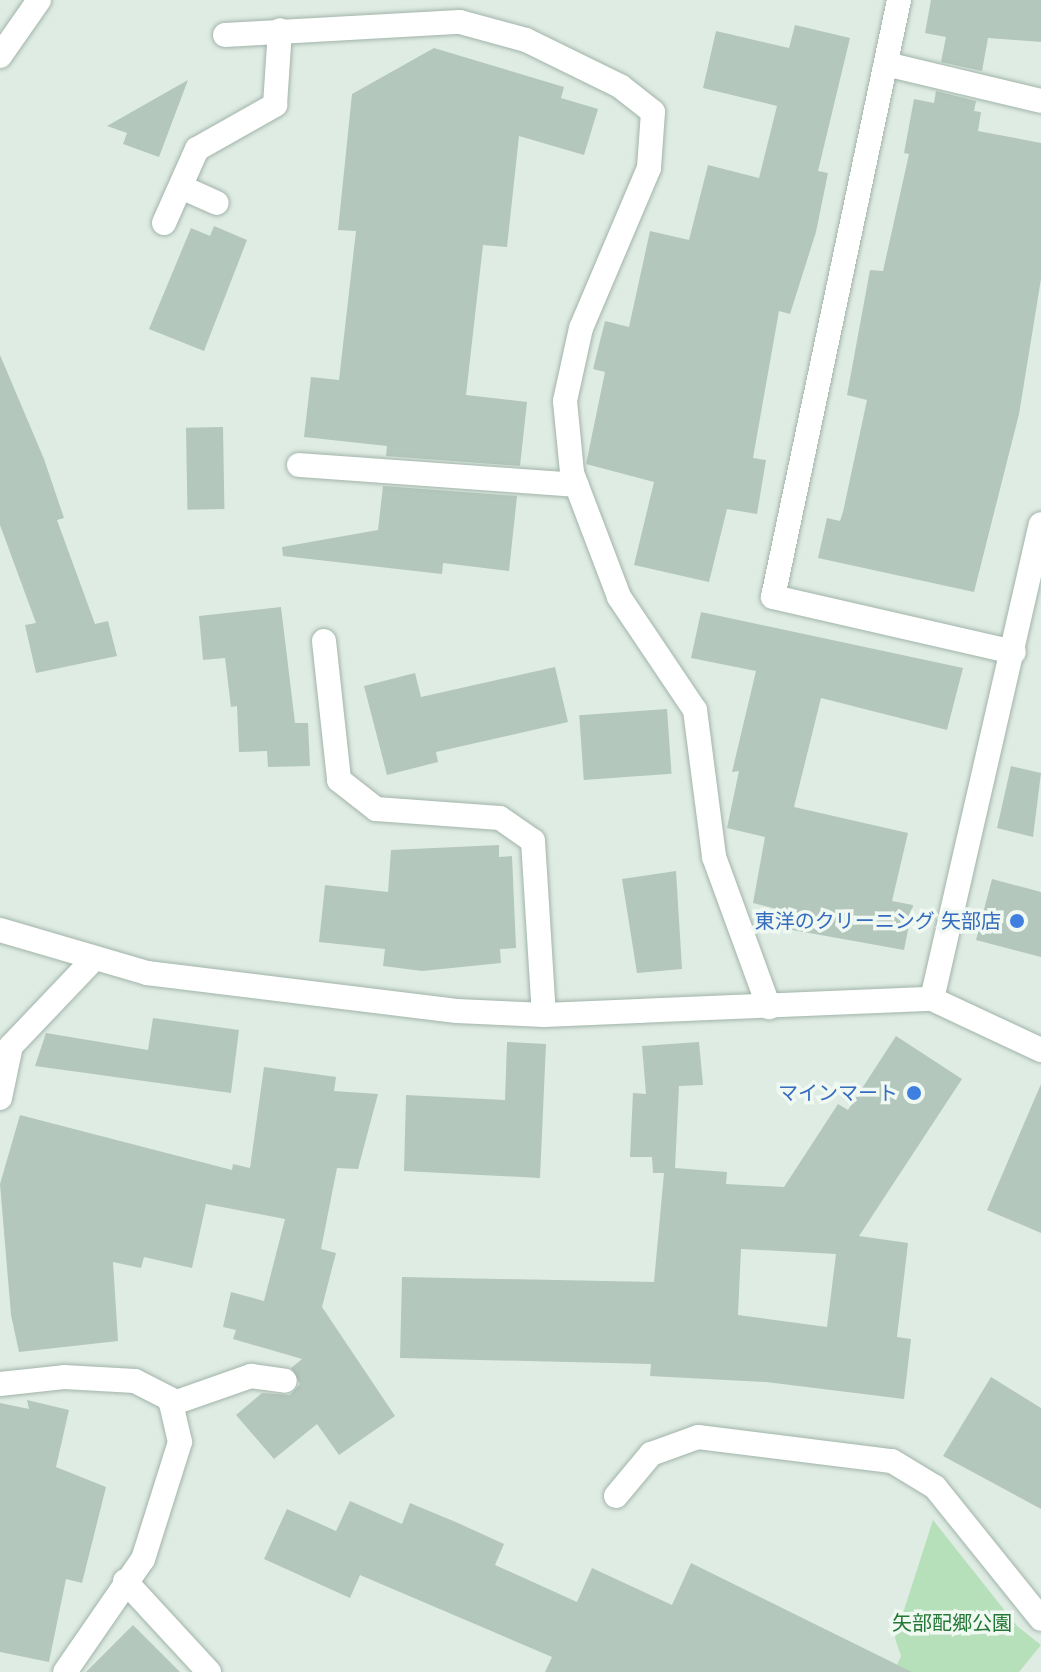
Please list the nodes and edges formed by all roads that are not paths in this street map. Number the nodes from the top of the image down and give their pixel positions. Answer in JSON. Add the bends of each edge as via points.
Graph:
{"nodes":[{"id":1,"x":39,"y":0,"type":"edge"},
{"id":2,"x":899,"y":0,"type":"edge"},
{"id":3,"x":280,"y":30,"type":"junction"},
{"id":4,"x":225,"y":35,"type":"dead end"},
{"id":5,"x":0,"y":56,"type":"edge"},
{"id":6,"x":886,"y":64,"type":"junction"},
{"id":7,"x":1041,"y":101,"type":"edge"},
{"id":8,"x":181,"y":187,"type":"junction"},
{"id":9,"x":217,"y":203,"type":"dead end"},
{"id":10,"x":164,"y":223,"type":"dead end"},
{"id":11,"x":299,"y":465,"type":"dead end"},
{"id":12,"x":576,"y":485,"type":"junction"},
{"id":13,"x":1041,"y":524,"type":"edge"},
{"id":14,"x":324,"y":641,"type":"dead end"},
{"id":15,"x":1014,"y":652,"type":"junction"},
{"id":16,"x":0,"y":930,"type":"edge"},
{"id":17,"x":93,"y":960,"type":"junction"},
{"id":18,"x":932,"y":999,"type":"junction"},
{"id":19,"x":769,"y":1007,"type":"junction"},
{"id":20,"x":544,"y":1015,"type":"junction"},
{"id":21,"x":1041,"y":1050,"type":"edge"},
{"id":22,"x":6,"y":1065,"type":"edge"},
{"id":23,"x":0,"y":1098,"type":"edge"},
{"id":24,"x":285,"y":1381,"type":"dead end"},
{"id":25,"x":0,"y":1384,"type":"edge"},
{"id":26,"x":171,"y":1404,"type":"junction"},
{"id":27,"x":616,"y":1496,"type":"dead end"},
{"id":28,"x":125,"y":1581,"type":"junction"},
{"id":29,"x":1041,"y":1619,"type":"edge"},
{"id":30,"x":65,"y":1672,"type":"edge"},
{"id":31,"x":209,"y":1672,"type":"edge"}],
"edges":[{"from":1,"to":5,"type":"street"},
{"from":2,"to":6,"type":"street"},
{"from":3,"to":4,"type":"street"},
{"from":3,"to":8,"type":"street","via":[[275,105],[197,149]]},
{"from":3,"to":12,"type":"street","via":[[460,22],[526,40],[620,86],[653,112],[649,168],[581,328],[565,401]]},
{"from":6,"to":7,"type":"street"},
{"from":6,"to":15,"type":"street","via":[[773,597]]},
{"from":8,"to":9,"type":"street"},
{"from":8,"to":10,"type":"street"},
{"from":11,"to":12,"type":"street"},
{"from":12,"to":19,"type":"street","via":[[619,597],[695,710],[714,857]]},
{"from":13,"to":15,"type":"street"},
{"from":14,"to":20,"type":"street","via":[[339,780],[376,809],[500,818],[533,841]]},
{"from":15,"to":18,"type":"street"},
{"from":16,"to":17,"type":"street"},
{"from":17,"to":20,"type":"street","via":[[147,973]]},
{"from":17,"to":22,"type":"street","via":[[11,1046]]},
{"from":18,"to":19,"type":"street"},
{"from":18,"to":21,"type":"street"},
{"from":19,"to":20,"type":"street"},
{"from":22,"to":23,"type":"street"},
{"from":24,"to":26,"type":"street","via":[[251,1376]]},
{"from":25,"to":26,"type":"street","via":[[64,1377],[135,1381]]},
{"from":26,"to":28,"type":"street","via":[[180,1442],[143,1559]]},
{"from":27,"to":29,"type":"street","via":[[651,1454],[698,1437],[892,1461],[935,1487]]},
{"from":28,"to":30,"type":"street"},
{"from":28,"to":31,"type":"street"}]}
